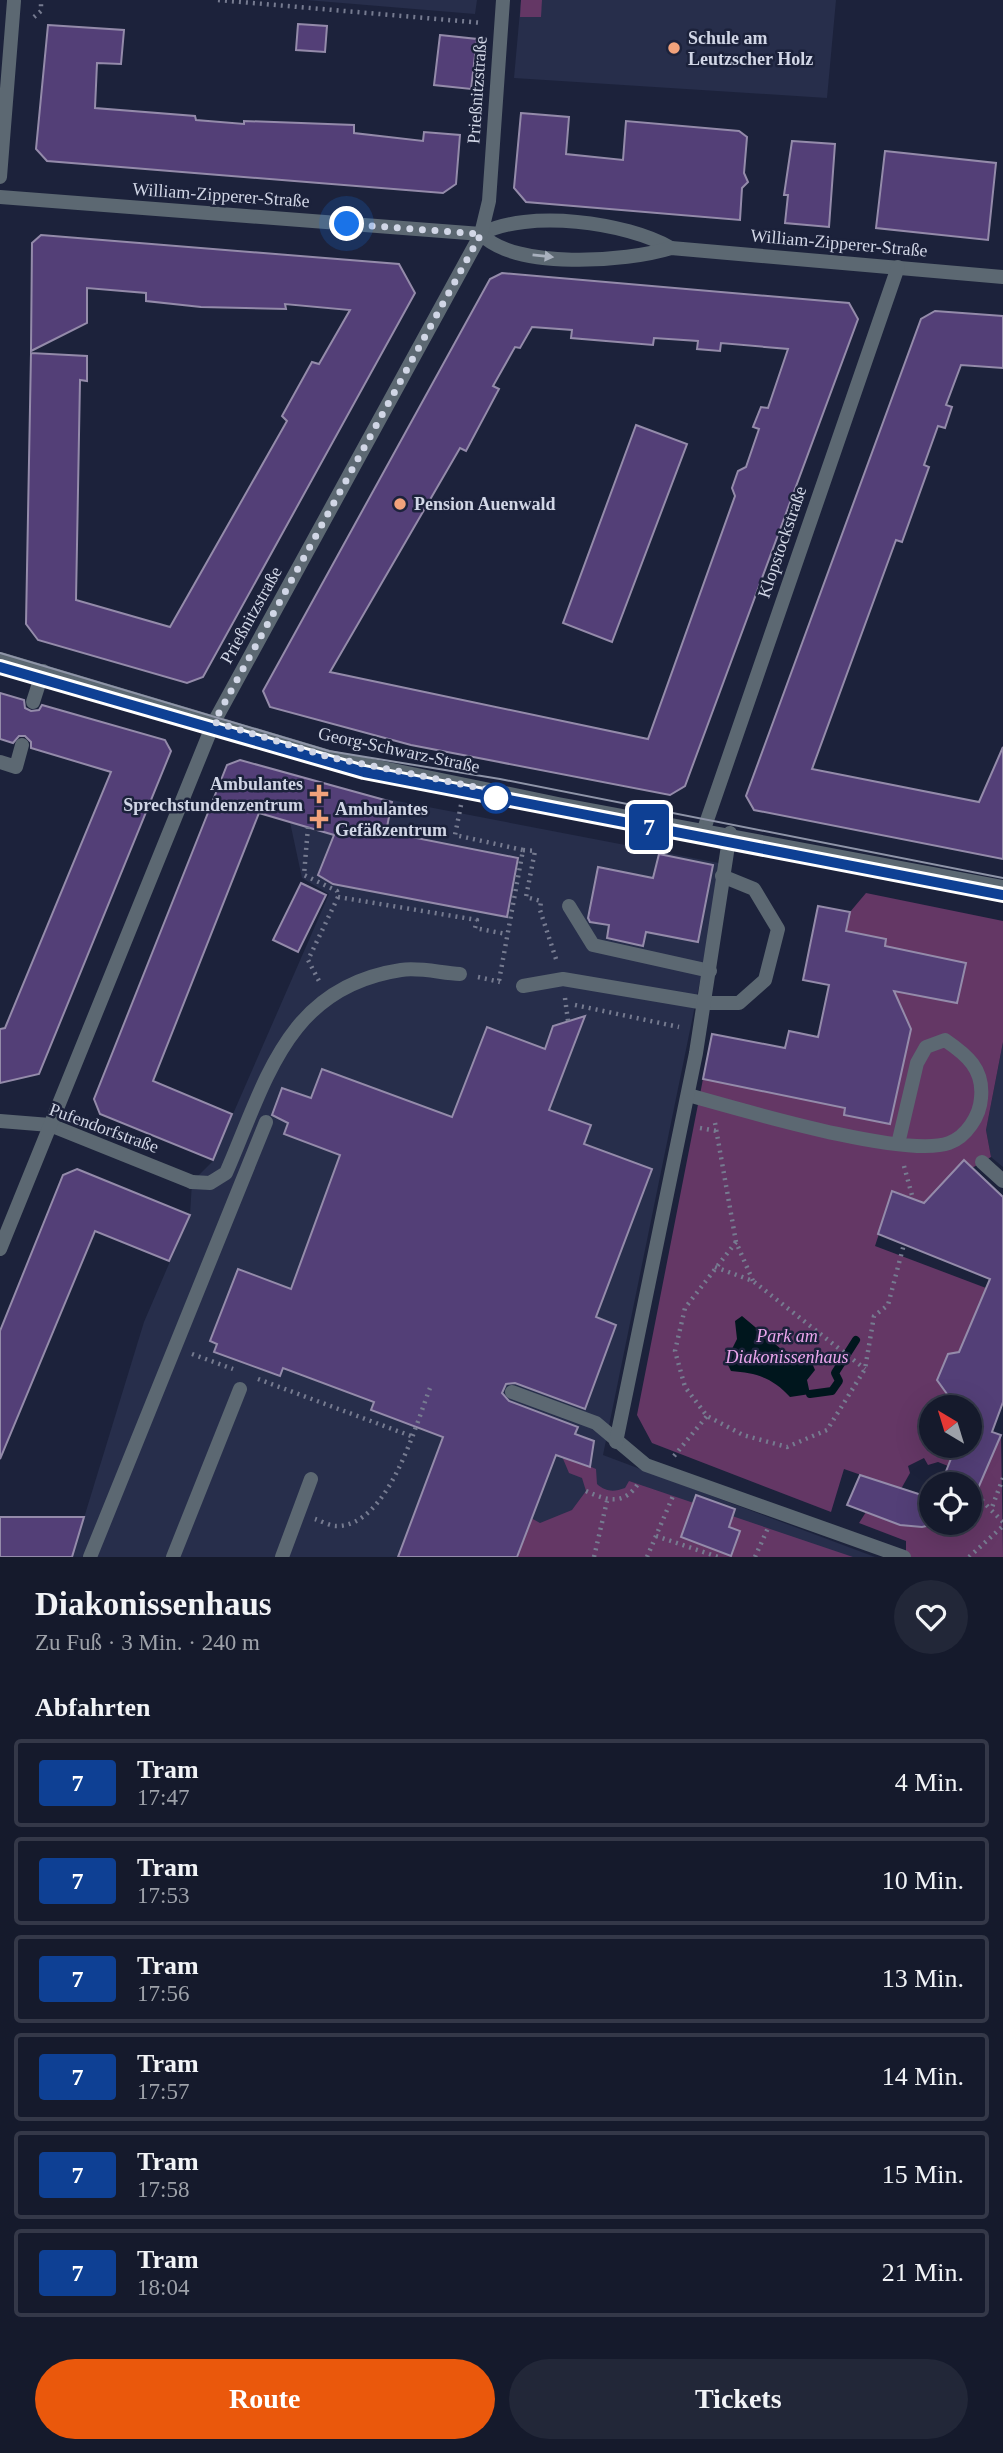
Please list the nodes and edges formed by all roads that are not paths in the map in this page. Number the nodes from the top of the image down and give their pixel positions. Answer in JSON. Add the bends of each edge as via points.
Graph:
{"nodes":[{"id":1,"x":503,"y":0,"type":"edge"},
{"id":2,"x":14,"y":1,"type":"edge"},
{"id":3,"x":0,"y":177,"type":"edge"},
{"id":4,"x":0,"y":197,"type":"edge"},
{"id":5,"x":481,"y":234,"type":"junction"},
{"id":6,"x":671,"y":248,"type":"junction"},
{"id":7,"x":898,"y":267,"type":"junction"},
{"id":8,"x":1003,"y":277,"type":"edge"},
{"id":9,"x":0,"y":659,"type":"edge"},
{"id":10,"x":43,"y":671,"type":"junction"},
{"id":11,"x":33,"y":702,"type":"dead end"},
{"id":12,"x":214,"y":722,"type":"junction"},
{"id":13,"x":22,"y":746,"type":"dead end"},
{"id":14,"x":0,"y":762,"type":"edge"},
{"id":15,"x":704,"y":829,"type":"junction"},
{"id":16,"x":730,"y":833,"type":"junction"},
{"id":17,"x":722,"y":876,"type":"junction"},
{"id":18,"x":1003,"y":887,"type":"edge"},
{"id":19,"x":569,"y":906,"type":"dead end"},
{"id":20,"x":710,"y":971,"type":"junction"},
{"id":21,"x":460,"y":974,"type":"road end"},
{"id":22,"x":523,"y":986,"type":"road end"},
{"id":23,"x":705,"y":1003,"type":"junction"},
{"id":24,"x":688,"y":1095,"type":"junction"},
{"id":25,"x":0,"y":1121,"type":"edge"},
{"id":26,"x":266,"y":1122,"type":"dead end"},
{"id":27,"x":50,"y":1125,"type":"junction"},
{"id":28,"x":898,"y":1144,"type":"junction"},
{"id":29,"x":982,"y":1162,"type":"dead end"},
{"id":30,"x":1003,"y":1181,"type":"edge"},
{"id":31,"x":0,"y":1249,"type":"edge"},
{"id":32,"x":240,"y":1389,"type":"dead end"},
{"id":33,"x":512,"y":1392,"type":"dead end"},
{"id":34,"x":616,"y":1442,"type":"junction"},
{"id":35,"x":311,"y":1479,"type":"dead end"},
{"id":36,"x":885,"y":1554,"type":"edge"},
{"id":37,"x":90,"y":1557,"type":"edge"},
{"id":38,"x":173,"y":1557,"type":"edge"},
{"id":39,"x":282,"y":1557,"type":"edge"},
{"id":40,"x":904,"y":1557,"type":"edge"}],
"edges":[{"from":1,"to":5,"type":"street","name":"Prießnitzstraße","via":[[489,201]]},
{"from":2,"to":3,"type":"street"},
{"from":4,"to":5,"type":"street","name":"William-Zipperer-Straße"},
{"from":5,"to":6,"type":"street","name":"William-Zipperer-Straße","via":[[513,222],[571,223],[656,239]]},
{"from":5,"to":6,"type":"street","name":"William-Zipperer-Straße","one_way":true,"via":[[492,246],[514,253],[567,259],[608,260]]},
{"from":5,"to":12,"type":"street","name":"Prießnitzstraße"},
{"from":6,"to":7,"type":"street","name":"William-Zipperer-Straße"},
{"from":7,"to":8,"type":"street","name":"William-Zipperer-Straße"},
{"from":7,"to":15,"type":"street","name":"Klopstockstraße"},
{"from":9,"to":10,"type":"street","name":"Georg-Schwarz-Straße"},
{"from":10,"to":11,"type":"street"},
{"from":10,"to":12,"type":"street","name":"Georg-Schwarz-Straße"},
{"from":12,"to":15,"type":"street","name":"Georg-Schwarz-Straße","via":[[329,757]]},
{"from":12,"to":27,"type":"street","name":"Prießnitzstraße"},
{"from":13,"to":14,"type":"street","via":[[16,767]]},
{"from":15,"to":16,"type":"street","name":"Georg-Schwarz-Straße"},
{"from":16,"to":17,"type":"street"},
{"from":16,"to":18,"type":"street","name":"Georg-Schwarz-Straße"},
{"from":17,"to":20,"type":"street"},
{"from":17,"to":23,"type":"street","via":[[754,888],[778,929],[765,980],[739,1003]]},
{"from":19,"to":20,"type":"street","via":[[593,945]]},
{"from":20,"to":23,"type":"street"},
{"from":21,"to":27,"type":"street","name":"Pufendorfstraße","via":[[404,970],[370,977],[327,997],[292,1030],[226,1173],[209,1183],[192,1182]]},
{"from":22,"to":23,"type":"street","via":[[563,979]]},
{"from":23,"to":24,"type":"street"},
{"from":24,"to":28,"type":"street","via":[[795,1124]]},
{"from":24,"to":34,"type":"street"},
{"from":25,"to":27,"type":"street","name":"Pufendorfstraße"},
{"from":26,"to":37,"type":"street"},
{"from":27,"to":31,"type":"street","name":"Prießnitzstraße"},
{"from":28,"to":28,"type":"street","via":[[950,1143],[970,1127],[981,1107],[983,1082],[970,1057],[945,1040],[926,1047],[918,1063]]},
{"from":29,"to":30,"type":"street"},
{"from":32,"to":38,"type":"street"},
{"from":33,"to":34,"type":"street","via":[[596,1423]]},
{"from":34,"to":36,"type":"street","via":[[646,1465]]},
{"from":35,"to":39,"type":"street"},
{"from":36,"to":40,"type":"street"}]}
